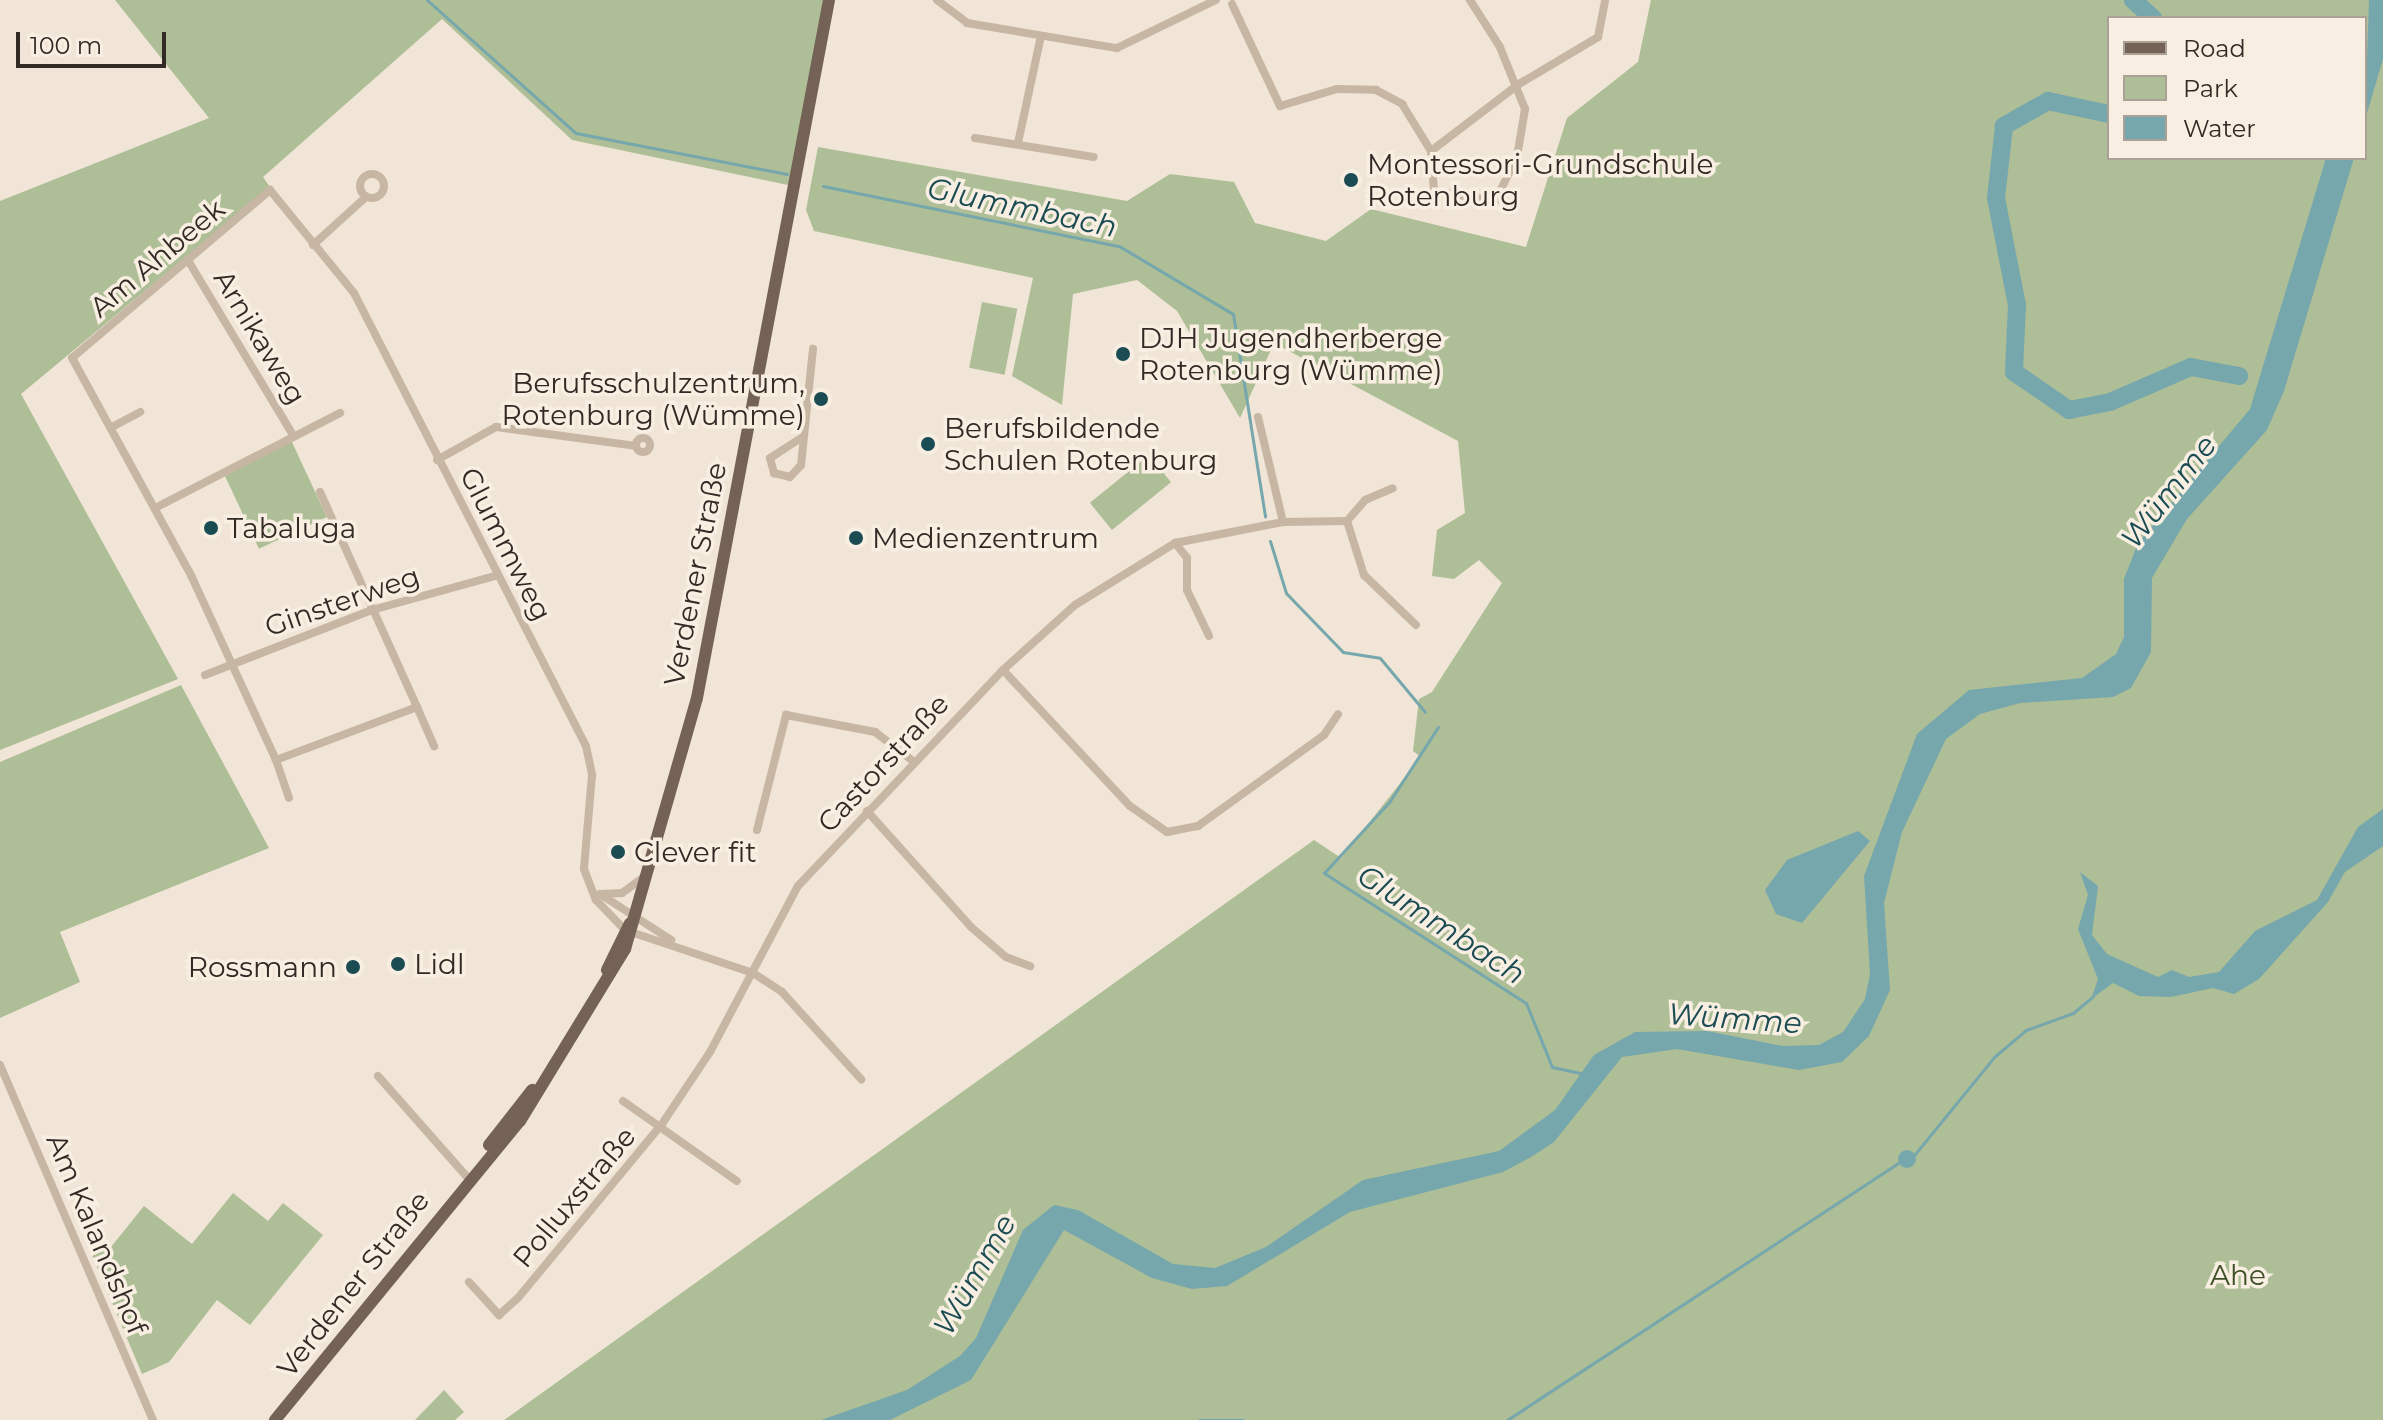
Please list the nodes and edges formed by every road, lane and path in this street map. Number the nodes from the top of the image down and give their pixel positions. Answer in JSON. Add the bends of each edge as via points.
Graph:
{"nodes":[{"id":1,"x":829,"y":0,"type":"edge"},
{"id":2,"x":937,"y":0,"type":"edge"},
{"id":3,"x":1217,"y":0,"type":"edge"},
{"id":4,"x":1470,"y":0,"type":"edge"},
{"id":5,"x":1605,"y":0,"type":"edge"},
{"id":6,"x":1234,"y":2,"type":"edge"},
{"id":7,"x":1041,"y":36,"type":"junction"},
{"id":8,"x":1519,"y":84,"type":"junction"},
{"id":9,"x":975,"y":138,"type":"dead end"},
{"id":10,"x":1018,"y":143,"type":"junction"},
{"id":11,"x":1431,"y":151,"type":"junction"},
{"id":12,"x":1093,"y":157,"type":"dead end"},
{"id":13,"x":270,"y":190,"type":"joint"},
{"id":14,"x":366,"y":197,"type":"dead end"},
{"id":15,"x":313,"y":245,"type":"junction"},
{"id":16,"x":189,"y":262,"type":"junction"},
{"id":17,"x":813,"y":349,"type":"dead end"},
{"id":18,"x":140,"y":412,"type":"dead end"},
{"id":19,"x":340,"y":413,"type":"dead end"},
{"id":20,"x":1258,"y":417,"type":"dead end"},
{"id":21,"x":112,"y":427,"type":"junction"},
{"id":22,"x":293,"y":435,"type":"junction"},
{"id":23,"x":801,"y":438,"type":"junction"},
{"id":24,"x":636,"y":446,"type":"dead end"},
{"id":25,"x":437,"y":460,"type":"junction"},
{"id":26,"x":1393,"y":488,"type":"dead end"},
{"id":27,"x":320,"y":492,"type":"dead end"},
{"id":28,"x":157,"y":507,"type":"junction"},
{"id":29,"x":1347,"y":521,"type":"junction"},
{"id":30,"x":1283,"y":522,"type":"junction"},
{"id":31,"x":1175,"y":543,"type":"junction"},
{"id":32,"x":495,"y":576,"type":"junction"},
{"id":33,"x":372,"y":610,"type":"junction"},
{"id":34,"x":1416,"y":625,"type":"dead end"},
{"id":35,"x":1209,"y":636,"type":"dead end"},
{"id":36,"x":235,"y":661,"type":"junction"},
{"id":37,"x":1003,"y":670,"type":"junction"},
{"id":38,"x":205,"y":675,"type":"dead end"},
{"id":39,"x":417,"y":707,"type":"junction"},
{"id":40,"x":1338,"y":714,"type":"dead end"},
{"id":41,"x":434,"y":746,"type":"dead end"},
{"id":42,"x":276,"y":760,"type":"junction"},
{"id":43,"x":913,"y":761,"type":"junction"},
{"id":44,"x":289,"y":798,"type":"dead end"},
{"id":45,"x":867,"y":811,"type":"junction"},
{"id":46,"x":757,"y":830,"type":"dead end"},
{"id":47,"x":652,"y":868,"type":"junction"},
{"id":48,"x":588,"y":883,"type":"junction"},
{"id":49,"x":600,"y":894,"type":"junction"},
{"id":50,"x":634,"y":916,"type":"junction"},
{"id":51,"x":628,"y":931,"type":"junction"},
{"id":52,"x":675,"y":942,"type":"junction"},
{"id":53,"x":1030,"y":966,"type":"dead end"},
{"id":54,"x":753,"y":973,"type":"junction"},
{"id":55,"x":0,"y":1065,"type":"edge"},
{"id":56,"x":378,"y":1076,"type":"dead end"},
{"id":57,"x":861,"y":1079,"type":"dead end"},
{"id":58,"x":623,"y":1101,"type":"dead end"},
{"id":59,"x":662,"y":1124,"type":"junction"},
{"id":60,"x":468,"y":1178,"type":"junction"},
{"id":61,"x":737,"y":1181,"type":"dead end"},
{"id":62,"x":469,"y":1282,"type":"dead end"},
{"id":63,"x":153,"y":1420,"type":"edge"},
{"id":64,"x":275,"y":1420,"type":"edge"}],
"edges":[{"from":1,"to":47,"type":"main road","name":"Verdener Straße","via":[[697,698]]},
{"from":2,"to":7,"type":"street","via":[[967,23]]},
{"from":3,"to":6,"type":"street"},
{"from":3,"to":7,"type":"street","via":[[1117,48]]},
{"from":4,"to":8,"type":"street"},
{"from":5,"to":8,"type":"street","via":[[1598,37]]},
{"from":6,"to":11,"type":"street","via":[[1280,106],[1337,89],[1376,90],[1402,104]]},
{"from":7,"to":10,"type":"street"},
{"from":8,"to":11,"type":"street"},
{"from":8,"to":11,"type":"street","via":[[1525,109],[1517,157],[1495,201],[1462,201],[1434,191]]},
{"from":9,"to":10,"type":"street"},
{"from":10,"to":12,"type":"street"},
{"from":13,"to":15,"type":"street","name":"Glummweg"},
{"from":13,"to":16,"type":"street","name":"Am Ahbeek"},
{"from":14,"to":15,"type":"street"},
{"from":15,"to":25,"type":"street","name":"Glummweg","via":[[354,293]]},
{"from":16,"to":21,"type":"street","name":"Am Ahbeek","via":[[72,358]]},
{"from":16,"to":22,"type":"street","name":"Arnikaweg"},
{"from":17,"to":23,"type":"street"},
{"from":18,"to":21,"type":"street"},
{"from":19,"to":22,"type":"street"},
{"from":20,"to":30,"type":"street"},
{"from":21,"to":28,"type":"street"},
{"from":22,"to":28,"type":"street"},
{"from":23,"to":23,"type":"street","via":[[770,458],[774,473],[790,477],[801,465]]},
{"from":24,"to":25,"type":"street","via":[[496,427]]},
{"from":25,"to":32,"type":"street","name":"Glummweg"},
{"from":26,"to":29,"type":"street","via":[[1365,500]]},
{"from":27,"to":33,"type":"street"},
{"from":28,"to":36,"type":"street"},
{"from":29,"to":30,"type":"street"},
{"from":29,"to":34,"type":"street","via":[[1364,575]]},
{"from":30,"to":31,"type":"street"},
{"from":31,"to":35,"type":"street","via":[[1187,558],[1187,590]]},
{"from":31,"to":37,"type":"street","name":"Castorstraße","via":[[1075,605]]},
{"from":32,"to":33,"type":"street","name":"Ginsterweg"},
{"from":32,"to":48,"type":"street","name":"Glummweg","via":[[591,760]]},
{"from":33,"to":36,"type":"street","name":"Ginsterweg"},
{"from":33,"to":39,"type":"street"},
{"from":36,"to":38,"type":"street","name":"Ginsterweg"},
{"from":36,"to":42,"type":"street"},
{"from":37,"to":40,"type":"street","via":[[1130,806],[1167,832],[1198,826],[1324,735]]},
{"from":37,"to":43,"type":"street","name":"Castorstraße"},
{"from":39,"to":41,"type":"street"},
{"from":39,"to":42,"type":"street"},
{"from":42,"to":44,"type":"street"},
{"from":43,"to":45,"type":"street","name":"Castorstraße"},
{"from":43,"to":46,"type":"street","via":[[875,732],[786,715]]},
{"from":45,"to":53,"type":"street","via":[[971,927],[1006,957]]},
{"from":45,"to":54,"type":"street","name":"Castorstraße","via":[[785,903]]},
{"from":47,"to":49,"type":"street","via":[[622,893]]},
{"from":47,"to":50,"type":"main road","name":"Verdener Straße"},
{"from":48,"to":49,"type":"street"},
{"from":48,"to":51,"type":"street"},
{"from":49,"to":50,"type":"street"},
{"from":50,"to":51,"type":"main road","name":"Verdener Straße"},
{"from":50,"to":52,"type":"street"},
{"from":51,"to":52,"type":"street"},
{"from":51,"to":60,"type":"main road","name":"Verdener Straße","via":[[603,985],[520,1121]]},
{"from":52,"to":54,"type":"street"},
{"from":54,"to":57,"type":"street","via":[[808,1017]]},
{"from":54,"to":59,"type":"street","name":"Polluxstraße"},
{"from":55,"to":63,"type":"street","name":"Am Kalandshof"},
{"from":56,"to":60,"type":"street"},
{"from":58,"to":59,"type":"street"},
{"from":59,"to":61,"type":"street"},
{"from":59,"to":62,"type":"street","name":"Polluxstraße","via":[[602,1203],[499,1315]]},
{"from":60,"to":64,"type":"main road","name":"Verdener Straße"}]}
